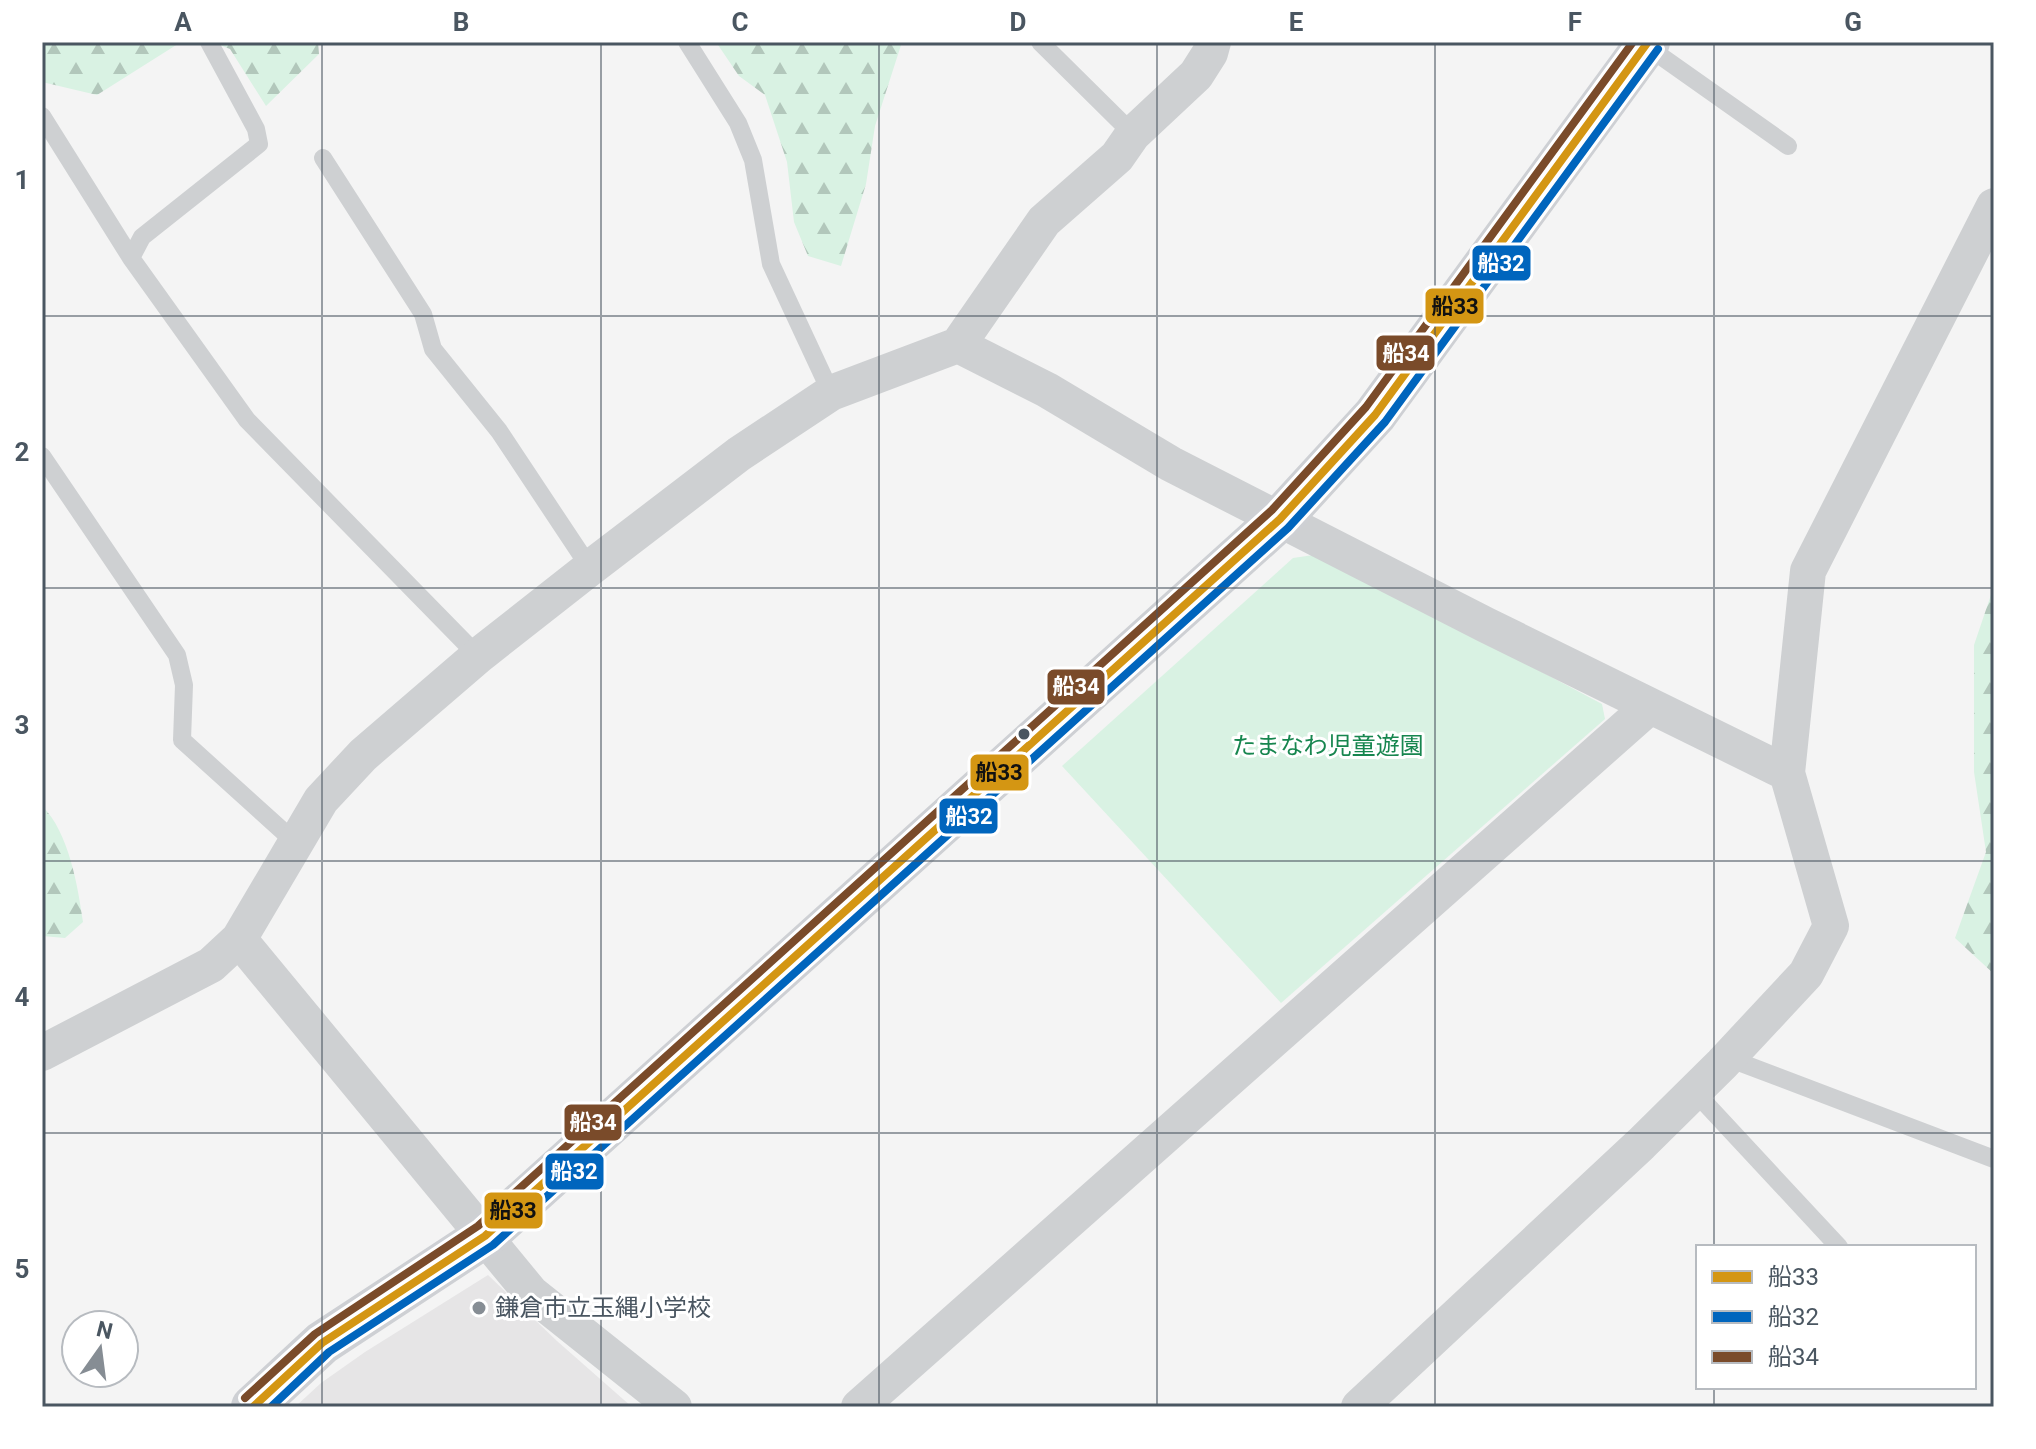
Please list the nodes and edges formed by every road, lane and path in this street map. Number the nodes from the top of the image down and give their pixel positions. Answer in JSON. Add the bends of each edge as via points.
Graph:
{"nodes":[{"id":1,"x":209,"y":42,"type":"edge"},
{"id":2,"x":687,"y":42,"type":"edge"},
{"id":3,"x":1040,"y":42,"type":"edge"},
{"id":4,"x":1213,"y":42,"type":"edge"},
{"id":5,"x":1646,"y":44,"type":"edge"},
{"id":6,"x":42,"y":116,"type":"edge"},
{"id":7,"x":1133,"y":134,"type":"junction"},
{"id":8,"x":1788,"y":146,"type":"dead end"},
{"id":9,"x":323,"y":158,"type":"dead end"},
{"id":10,"x":1994,"y":206,"type":"edge"},
{"id":11,"x":131,"y":258,"type":"junction"},
{"id":12,"x":958,"y":345,"type":"junction"},
{"id":13,"x":831,"y":393,"type":"junction"},
{"id":14,"x":42,"y":456,"type":"edge"},
{"id":15,"x":1280,"y":519,"type":"junction"},
{"id":16,"x":590,"y":568,"type":"junction"},
{"id":17,"x":478,"y":656,"type":"junction"},
{"id":18,"x":1650,"y":706,"type":"junction"},
{"id":19,"x":1787,"y":773,"type":"junction"},
{"id":20,"x":296,"y":843,"type":"junction"},
{"id":21,"x":239,"y":939,"type":"junction"},
{"id":22,"x":42,"y":1053,"type":"edge"},
{"id":23,"x":1728,"y":1058,"type":"junction"},
{"id":24,"x":1694,"y":1091,"type":"junction"},
{"id":25,"x":1994,"y":1159,"type":"edge"},
{"id":26,"x":485,"y":1236,"type":"junction"},
{"id":27,"x":1837,"y":1245,"type":"edge"},
{"id":28,"x":1398,"y":1393,"type":"edge"},
{"id":29,"x":253,"y":1407,"type":"edge"},
{"id":30,"x":674,"y":1407,"type":"edge"},
{"id":31,"x":859,"y":1407,"type":"edge"},
{"id":32,"x":1359,"y":1407,"type":"edge"}],
"edges":[{"from":1,"to":11,"type":"lane","via":[[259,144],[142,237]]},
{"from":2,"to":13,"type":"lane","via":[[738,123],[753,160],[771,264]]},
{"from":3,"to":7,"type":"lane"},
{"from":4,"to":7,"type":"street","via":[[1196,75]]},
{"from":5,"to":8,"type":"lane"},
{"from":5,"to":15,"type":"street","via":[[1375,415]]},
{"from":6,"to":11,"type":"lane"},
{"from":7,"to":12,"type":"street","via":[[1117,157],[1044,221]]},
{"from":9,"to":16,"type":"lane","via":[[423,314],[433,349],[499,431]]},
{"from":10,"to":19,"type":"street","via":[[1808,571]]},
{"from":11,"to":17,"type":"lane","via":[[247,420]]},
{"from":12,"to":13,"type":"street"},
{"from":12,"to":15,"type":"street"},
{"from":13,"to":16,"type":"street","via":[[739,454]]},
{"from":14,"to":20,"type":"lane","via":[[177,655],[184,685],[182,740]]},
{"from":15,"to":18,"type":"street"},
{"from":15,"to":26,"type":"street"},
{"from":16,"to":17,"type":"street"},
{"from":17,"to":20,"type":"street","via":[[363,755],[321,800]]},
{"from":18,"to":19,"type":"street"},
{"from":18,"to":31,"type":"street"},
{"from":19,"to":23,"type":"street","via":[[1831,926],[1806,974]]},
{"from":20,"to":21,"type":"street"},
{"from":21,"to":22,"type":"street","via":[[211,965]]},
{"from":21,"to":26,"type":"street"},
{"from":23,"to":24,"type":"street"},
{"from":23,"to":25,"type":"lane"},
{"from":24,"to":27,"type":"lane"},
{"from":24,"to":28,"type":"street"},
{"from":26,"to":29,"type":"street","via":[[322,1343]]},
{"from":26,"to":30,"type":"street","via":[[531,1293]]},
{"from":28,"to":32,"type":"street"}]}
